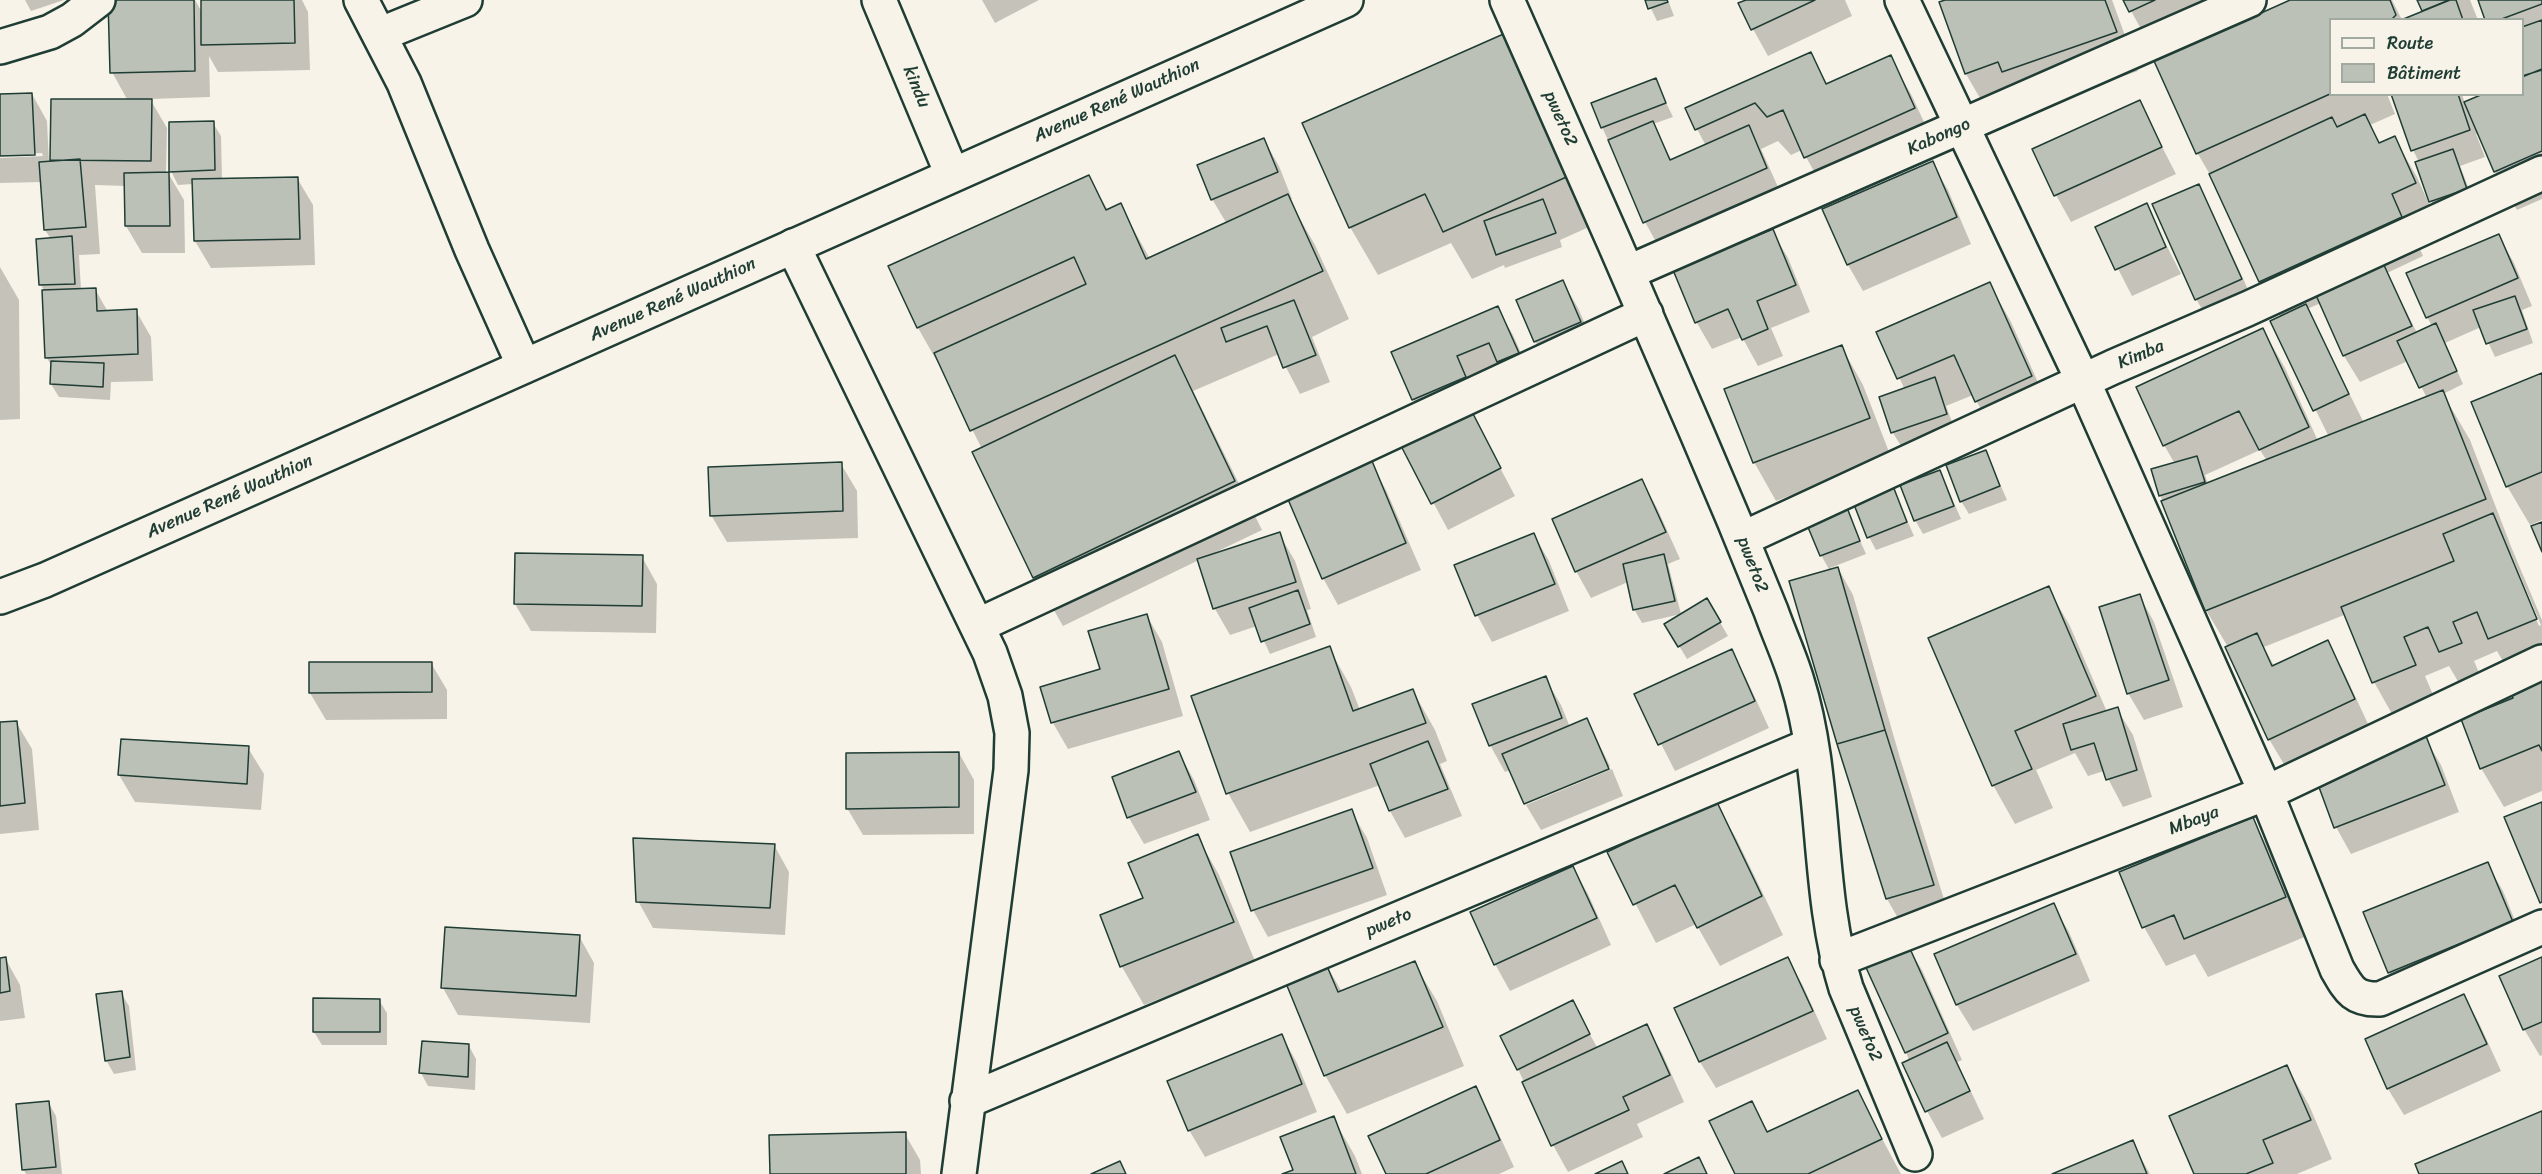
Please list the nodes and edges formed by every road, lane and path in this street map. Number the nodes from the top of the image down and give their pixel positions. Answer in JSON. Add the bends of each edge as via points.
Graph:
{"nodes":[{"id":1,"x":98,"y":0,"type":"edge"},
{"id":2,"x":362,"y":0,"type":"edge"},
{"id":3,"x":465,"y":0,"type":"edge"},
{"id":4,"x":879,"y":0,"type":"edge"},
{"id":5,"x":1346,"y":0,"type":"edge"},
{"id":6,"x":1507,"y":0,"type":"edge"},
{"id":7,"x":1902,"y":0,"type":"edge"},
{"id":8,"x":2248,"y":0,"type":"edge"},
{"id":9,"x":381,"y":34,"type":"junction"},
{"id":10,"x":0,"y":46,"type":"edge"},
{"id":11,"x":1962,"y":127,"type":"junction"},
{"id":12,"x":2542,"y":173,"type":"edge"},
{"id":13,"x":952,"y":174,"type":"junction"},
{"id":14,"x":793,"y":246,"type":"junction"},
{"id":15,"x":1629,"y":272,"type":"junction"},
{"id":16,"x":1646,"y":314,"type":"junction"},
{"id":17,"x":524,"y":366,"type":"junction"},
{"id":18,"x":2083,"y":381,"type":"junction"},
{"id":19,"x":1743,"y":539,"type":"junction"},
{"id":20,"x":0,"y":597,"type":"edge"},
{"id":21,"x":977,"y":626,"type":"junction"},
{"id":22,"x":2542,"y":662,"type":"edge"},
{"id":23,"x":1811,"y":746,"type":"junction"},
{"id":24,"x":2266,"y":793,"type":"junction"},
{"id":25,"x":2542,"y":927,"type":"edge"},
{"id":26,"x":1837,"y":960,"type":"junction"},
{"id":27,"x":967,"y":1101,"type":"junction"},
{"id":28,"x":1915,"y":1154,"type":"dead end"},
{"id":29,"x":959,"y":1174,"type":"edge"}],
"edges":[{"from":1,"to":10,"type":"street","via":[[50,32]]},
{"from":2,"to":9,"type":"street"},
{"from":3,"to":9,"type":"street"},
{"from":4,"to":13,"type":"street","name":"kindu"},
{"from":5,"to":13,"type":"street","name":"Avenue René Wauthion"},
{"from":6,"to":15,"type":"street","name":"pweto2"},
{"from":7,"to":11,"type":"street"},
{"from":8,"to":11,"type":"street","name":"Kabongo"},
{"from":9,"to":17,"type":"street"},
{"from":11,"to":15,"type":"street","name":"Kabongo"},
{"from":11,"to":18,"type":"street"},
{"from":12,"to":18,"type":"street","name":"Kimba"},
{"from":13,"to":14,"type":"street","name":"Avenue René Wauthion"},
{"from":14,"to":17,"type":"street","name":"Avenue René Wauthion"},
{"from":14,"to":21,"type":"street"},
{"from":15,"to":16,"type":"street","name":"pweto2"},
{"from":16,"to":19,"type":"street","name":"pweto2"},
{"from":16,"to":21,"type":"street"},
{"from":17,"to":20,"type":"street","name":"Avenue René Wauthion"},
{"from":18,"to":19,"type":"street","name":"Kimba"},
{"from":18,"to":24,"type":"street"},
{"from":19,"to":23,"type":"street","name":"pweto2","via":[[1797,679]]},
{"from":21,"to":27,"type":"street","via":[[1005,696],[1012,733],[1011,770]]},
{"from":22,"to":24,"type":"street","name":"Mbaya"},
{"from":23,"to":26,"type":"street","name":"pweto2"},
{"from":23,"to":27,"type":"street","name":"pweto"},
{"from":24,"to":25,"type":"street","via":[[2337,969],[2360,998],[2380,999]]},
{"from":24,"to":26,"type":"street","name":"Mbaya"},
{"from":26,"to":28,"type":"street","name":"pweto2"},
{"from":27,"to":29,"type":"street"}]}
